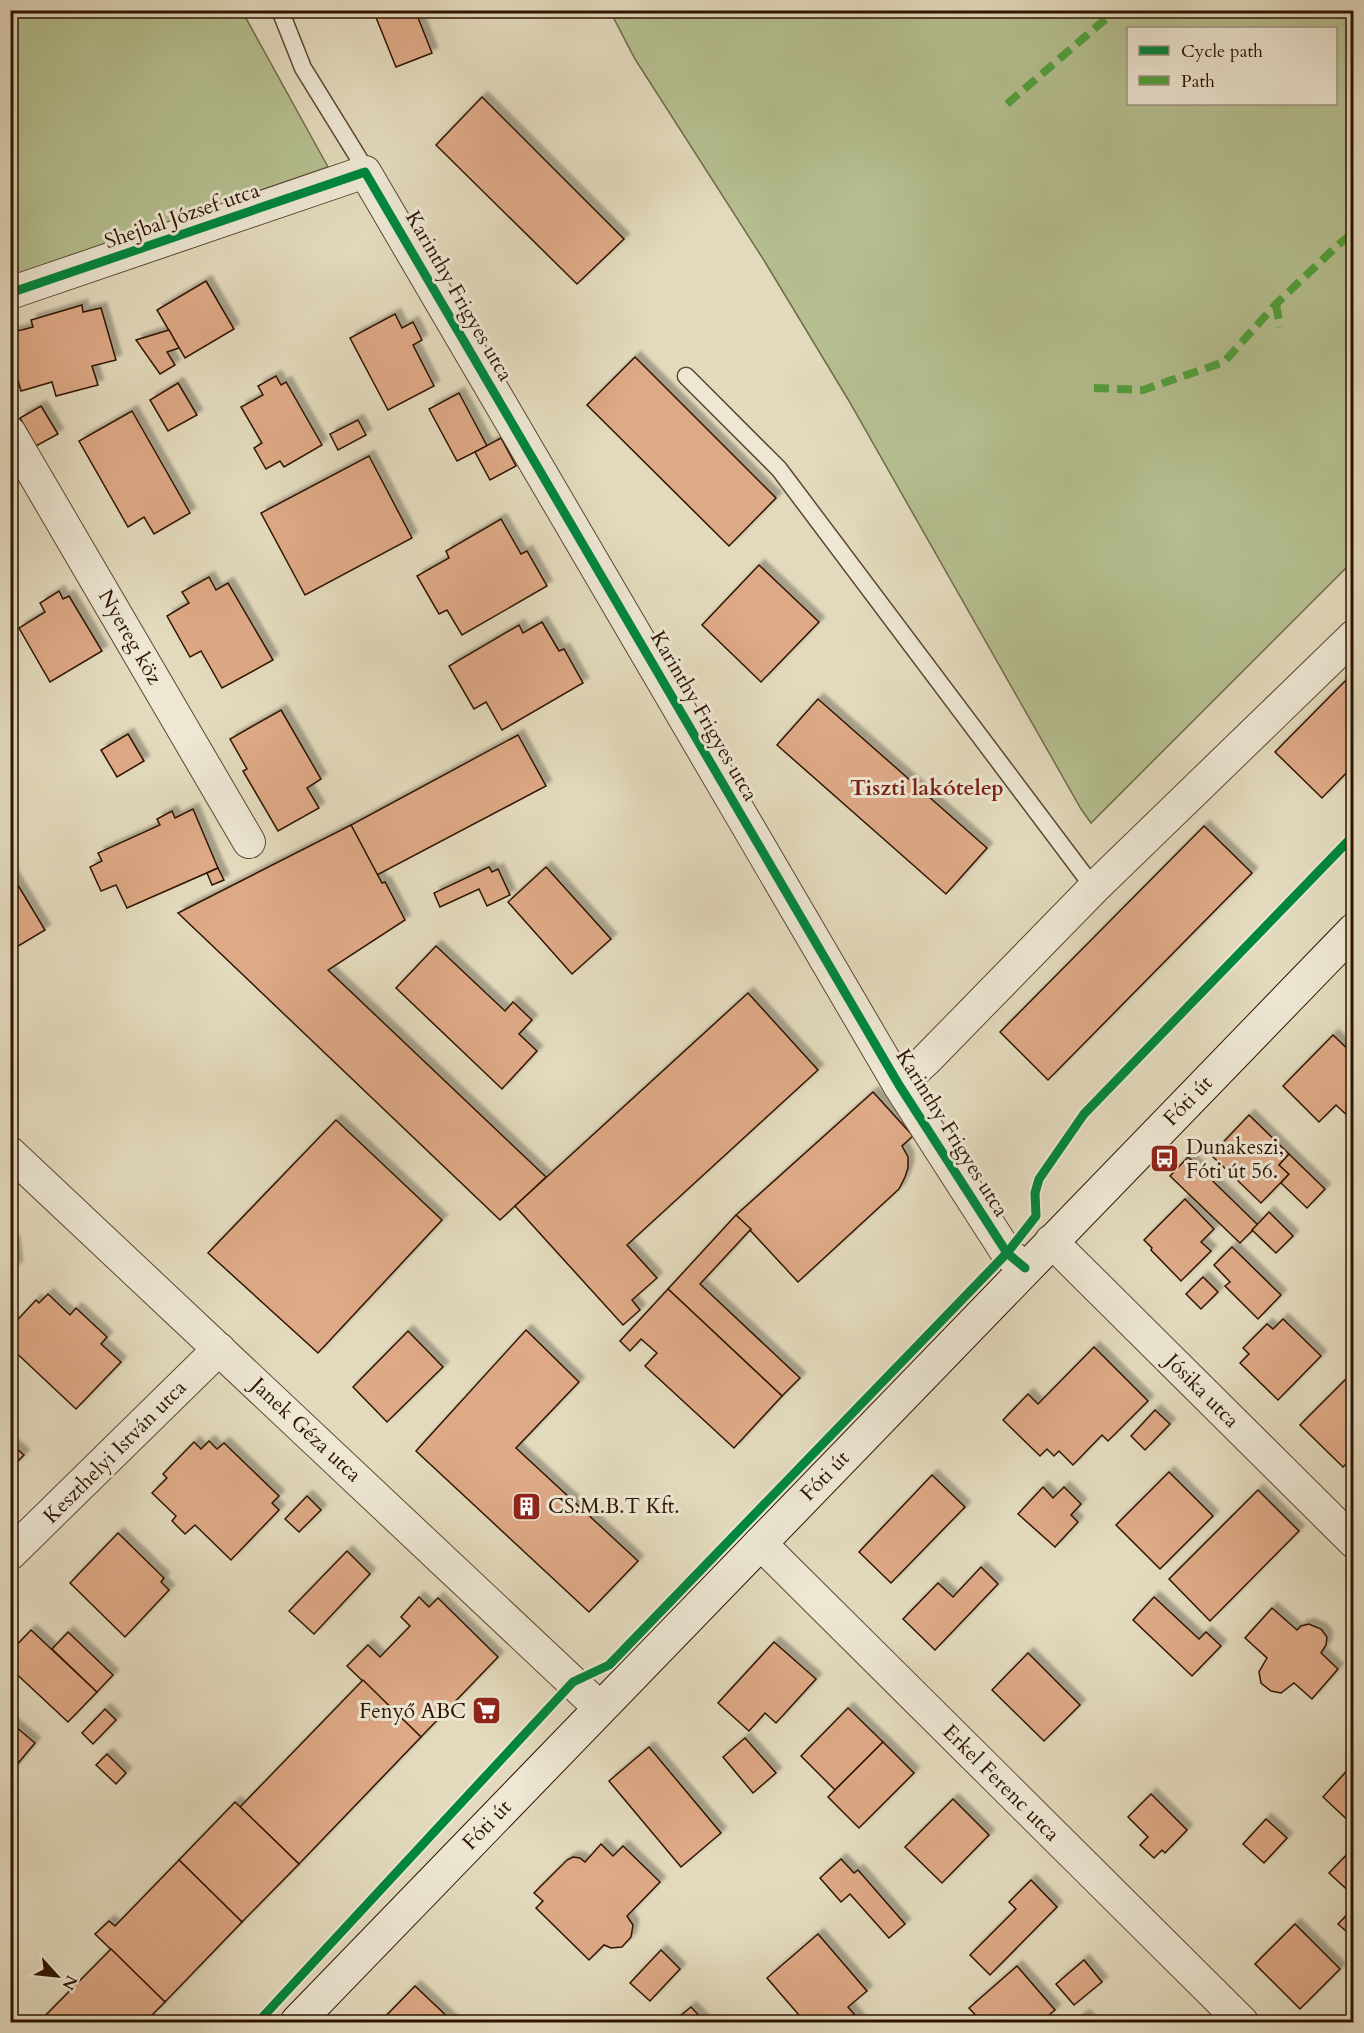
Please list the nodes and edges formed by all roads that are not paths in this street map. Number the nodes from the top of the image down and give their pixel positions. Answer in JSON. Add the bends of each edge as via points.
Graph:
{"nodes":[{"id":1,"x":280,"y":10,"type":"edge"},
{"id":2,"x":363,"y":167,"type":"junction"},
{"id":3,"x":10,"y":294,"type":"edge"},
{"id":4,"x":686,"y":376,"type":"dead end"},
{"id":5,"x":10,"y":433,"type":"edge"},
{"id":6,"x":1353,"y":636,"type":"edge"},
{"id":7,"x":249,"y":842,"type":"dead end"},
{"id":8,"x":1094,"y":888,"type":"junction"},
{"id":9,"x":1353,"y":930,"type":"edge"},
{"id":10,"x":899,"y":1085,"type":"junction"},
{"id":11,"x":10,"y":1153,"type":"edge"},
{"id":12,"x":1052,"y":1241,"type":"junction"},
{"id":13,"x":1025,"y":1268,"type":"junction"},
{"id":14,"x":219,"y":1349,"type":"junction"},
{"id":15,"x":1353,"y":1542,"type":"edge"},
{"id":16,"x":760,"y":1543,"type":"junction"},
{"id":17,"x":10,"y":1554,"type":"edge"},
{"id":18,"x":600,"y":1708,"type":"junction"},
{"id":19,"x":297,"y":2022,"type":"edge"},
{"id":20,"x":1242,"y":2022,"type":"edge"}],
"edges":[{"from":1,"to":2,"type":"lane","via":[[303,68]]},
{"from":2,"to":3,"type":"street","name":"Shejbal József utca"},
{"from":2,"to":10,"type":"street","name":"Karinthy Frigyes utca"},
{"from":4,"to":8,"type":"lane","via":[[779,469]]},
{"from":5,"to":7,"type":"street","name":"Nyereg köz"},
{"from":6,"to":8,"type":"street"},
{"from":8,"to":10,"type":"street"},
{"from":9,"to":12,"type":"main road","name":"Fóti út"},
{"from":10,"to":13,"type":"street","name":"Karinthy Frigyes utca","via":[[1006,1253]]},
{"from":11,"to":14,"type":"street","name":"Janek Géza utca"},
{"from":12,"to":13,"type":"main road","name":"Fóti út"},
{"from":12,"to":15,"type":"street","name":"Jósika utca"},
{"from":13,"to":16,"type":"main road","name":"Fóti út"},
{"from":14,"to":17,"type":"street","name":"Keszthelyi István utca"},
{"from":14,"to":18,"type":"street","name":"Janek Géza utca"},
{"from":16,"to":18,"type":"main road","name":"Fóti út"},
{"from":16,"to":20,"type":"street","name":"Erkel Ferenc utca"},
{"from":18,"to":19,"type":"main road","name":"Fóti út"}]}
